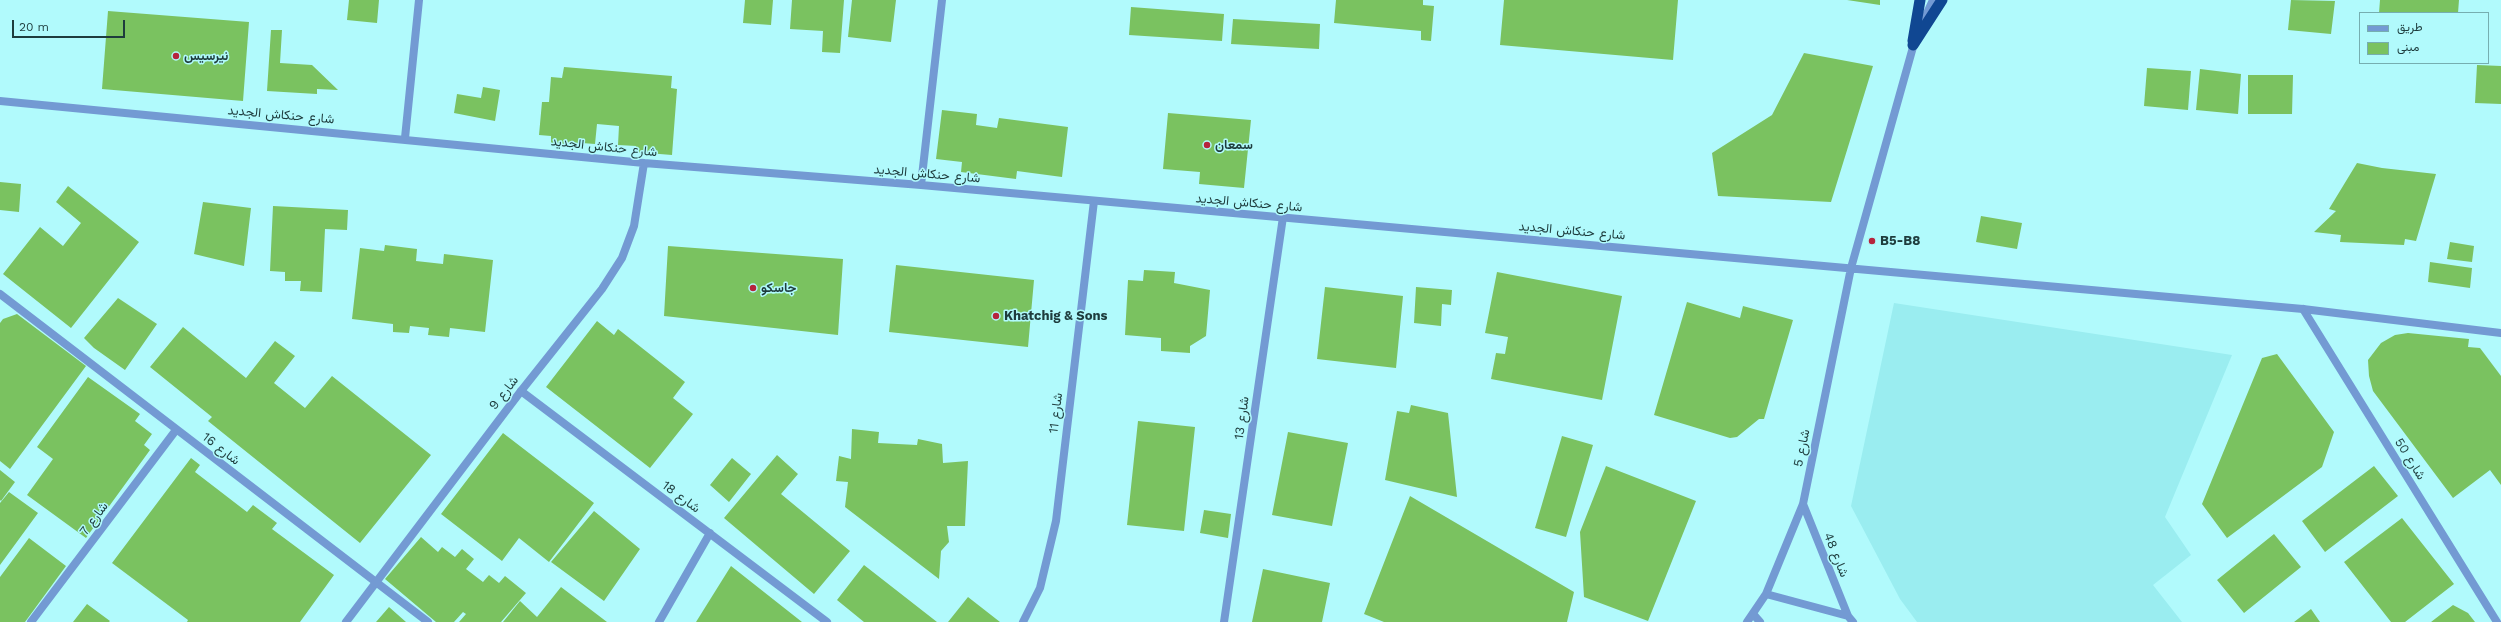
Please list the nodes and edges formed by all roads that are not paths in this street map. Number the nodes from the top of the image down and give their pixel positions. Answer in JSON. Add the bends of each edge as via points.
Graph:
{"nodes":[{"id":1,"x":419,"y":0,"type":"edge"},
{"id":2,"x":942,"y":0,"type":"edge"},
{"id":3,"x":1920,"y":0,"type":"edge"},
{"id":4,"x":1933,"y":0,"type":"edge"},
{"id":5,"x":1942,"y":0,"type":"edge"},
{"id":6,"x":1912,"y":45,"type":"junction"},
{"id":7,"x":0,"y":101,"type":"edge"},
{"id":8,"x":405,"y":138,"type":"junction"},
{"id":9,"x":644,"y":163,"type":"junction"},
{"id":10,"x":921,"y":185,"type":"junction"},
{"id":11,"x":1094,"y":201,"type":"junction"},
{"id":12,"x":1283,"y":218,"type":"junction"},
{"id":13,"x":1851,"y":268,"type":"junction"},
{"id":14,"x":0,"y":294,"type":"edge"},
{"id":15,"x":2303,"y":309,"type":"junction"},
{"id":16,"x":2501,"y":333,"type":"edge"},
{"id":17,"x":521,"y":391,"type":"junction"},
{"id":18,"x":176,"y":430,"type":"junction"},
{"id":19,"x":1803,"y":504,"type":"junction"},
{"id":20,"x":710,"y":533,"type":"junction"},
{"id":21,"x":375,"y":583,"type":"junction"},
{"id":22,"x":1766,"y":594,"type":"junction"},
{"id":23,"x":1753,"y":614,"type":"junction"},
{"id":24,"x":1850,"y":619,"type":"edge"},
{"id":25,"x":31,"y":622,"type":"edge"},
{"id":26,"x":346,"y":622,"type":"edge"},
{"id":27,"x":428,"y":622,"type":"edge"},
{"id":28,"x":659,"y":622,"type":"edge"},
{"id":29,"x":827,"y":622,"type":"edge"},
{"id":30,"x":1023,"y":622,"type":"edge"},
{"id":31,"x":1224,"y":622,"type":"edge"},
{"id":32,"x":1747,"y":622,"type":"edge"},
{"id":33,"x":1760,"y":622,"type":"edge"},
{"id":34,"x":2497,"y":622,"type":"edge"}],
"edges":[{"from":1,"to":8,"type":"street"},
{"from":2,"to":10,"type":"street"},
{"from":3,"to":6,"type":"highway"},
{"from":4,"to":6,"type":"street","name":"شارع 5"},
{"from":5,"to":6,"type":"highway"},
{"from":6,"to":13,"type":"street","name":"شارع 5"},
{"from":7,"to":8,"type":"street","name":"شارع حنكاش الجديد"},
{"from":8,"to":9,"type":"street","name":"شارع حنكاش الجديد"},
{"from":9,"to":10,"type":"street","name":"شارع حنكاش الجديد"},
{"from":9,"to":17,"type":"street","name":"شارع 9","via":[[634,226],[622,258],[602,289]]},
{"from":10,"to":11,"type":"street","name":"شارع حنكاش الجديد"},
{"from":11,"to":12,"type":"street","name":"شارع حنكاش الجديد"},
{"from":11,"to":30,"type":"street","name":"شارع 11","via":[[1056,521],[1040,588]]},
{"from":12,"to":13,"type":"street","name":"شارع حنكاش الجديد"},
{"from":12,"to":31,"type":"street","name":"شارع 13"},
{"from":13,"to":15,"type":"street","name":"شارع حنكاش الجديد"},
{"from":13,"to":19,"type":"street","name":"شارع 5"},
{"from":14,"to":18,"type":"street","name":"شارع 16"},
{"from":15,"to":16,"type":"street","name":"شارع حنكاش الجديد"},
{"from":15,"to":34,"type":"street","name":"شارع 50"},
{"from":17,"to":20,"type":"street","name":"شارع 18"},
{"from":17,"to":21,"type":"street","name":"شارع 9"},
{"from":18,"to":21,"type":"street","name":"شارع 16"},
{"from":18,"to":25,"type":"street","name":"شارع 7"},
{"from":19,"to":22,"type":"street","name":"شارع 5"},
{"from":19,"to":24,"type":"street","name":"شارع 48"},
{"from":20,"to":28,"type":"street"},
{"from":20,"to":29,"type":"street","name":"شارع 18"},
{"from":21,"to":26,"type":"street","name":"شارع 9"},
{"from":21,"to":27,"type":"street","name":"شارع 16"},
{"from":22,"to":23,"type":"street","name":"شارع 5"},
{"from":22,"to":24,"type":"street","name":"شارع 48"},
{"from":23,"to":32,"type":"street","name":"شارع 5"},
{"from":23,"to":33,"type":"street"}]}
